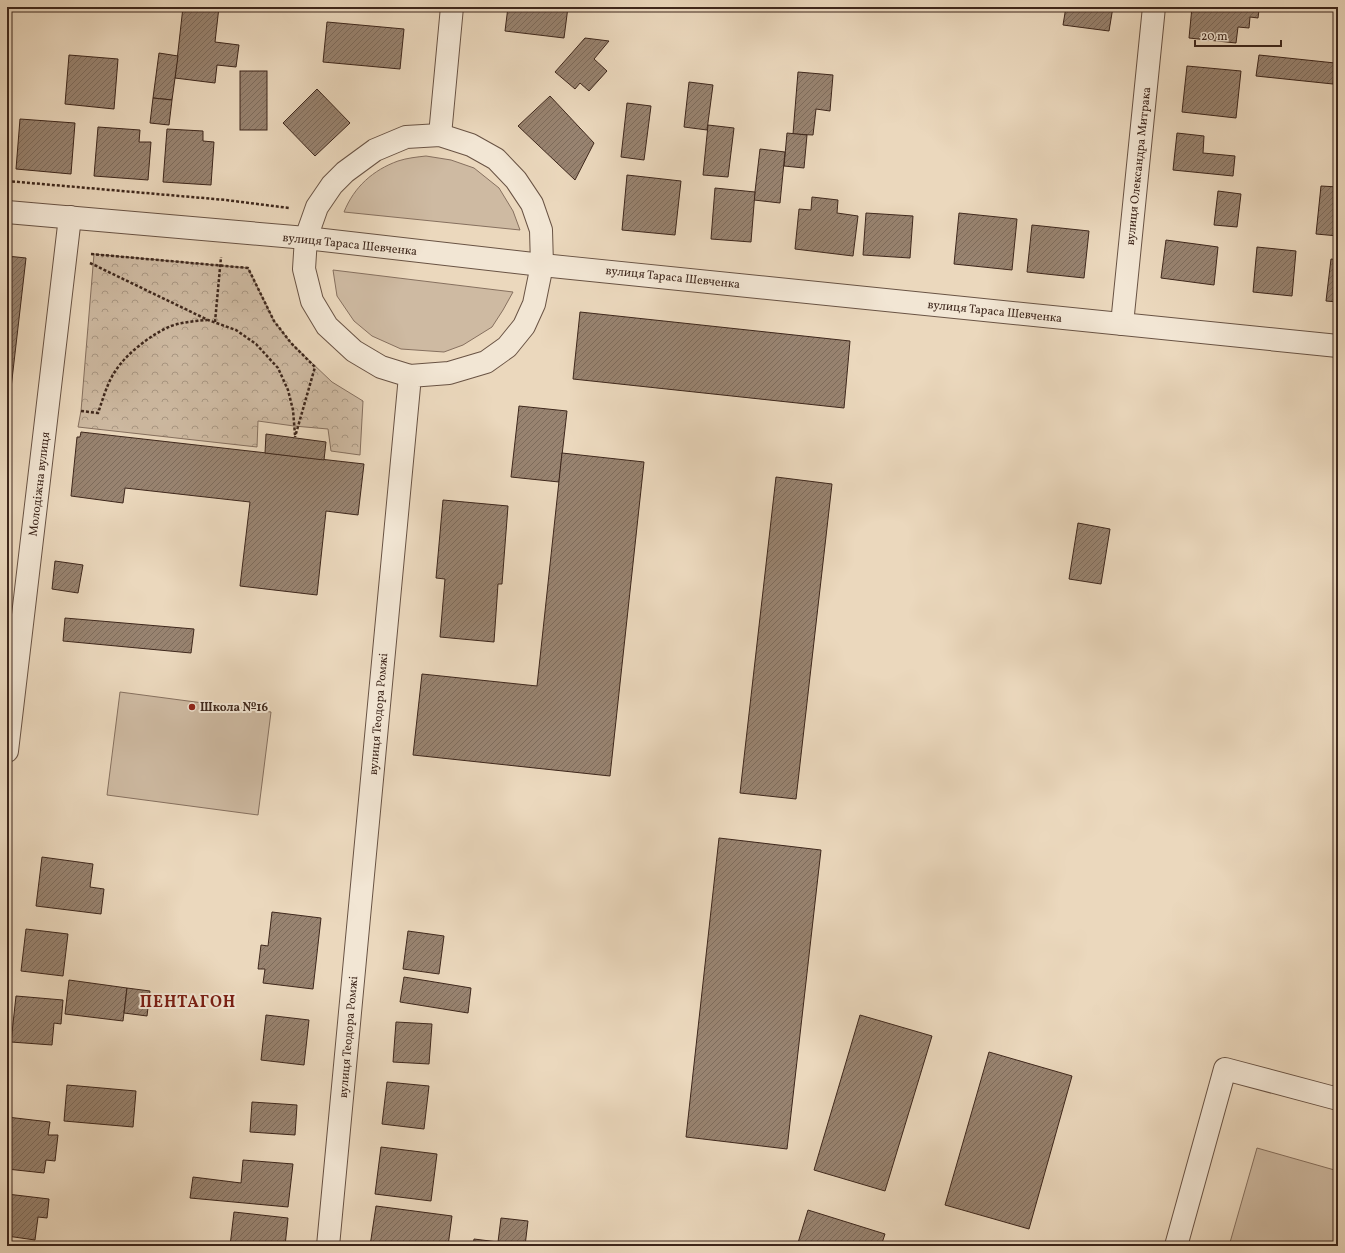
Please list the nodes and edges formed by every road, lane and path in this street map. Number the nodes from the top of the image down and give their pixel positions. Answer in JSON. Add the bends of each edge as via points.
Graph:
{"nodes":[{"id":1,"x":452,"y":7,"type":"edge"},
{"id":2,"x":1154,"y":7,"type":"edge"},
{"id":3,"x":440,"y":135,"type":"junction"},
{"id":4,"x":7,"y":181,"type":"edge"},
{"id":5,"x":226,"y":200,"type":"junction"},
{"id":6,"x":295,"y":208,"type":"dead end"},
{"id":7,"x":7,"y":212,"type":"edge"},
{"id":8,"x":70,"y":217,"type":"junction"},
{"id":9,"x":224,"y":231,"type":"junction"},
{"id":10,"x":306,"y":238,"type":"junction"},
{"id":11,"x":66,"y":251,"type":"junction"},
{"id":12,"x":542,"y":265,"type":"junction"},
{"id":13,"x":220,"y":266,"type":"junction"},
{"id":14,"x":208,"y":320,"type":"junction"},
{"id":15,"x":215,"y":322,"type":"junction"},
{"id":16,"x":1122,"y":324,"type":"junction"},
{"id":17,"x":1338,"y":346,"type":"edge"},
{"id":18,"x":410,"y":376,"type":"junction"},
{"id":19,"x":81,"y":411,"type":"dead end"},
{"id":20,"x":7,"y":751,"type":"edge"},
{"id":21,"x":1338,"y":1099,"type":"edge"},
{"id":22,"x":328,"y":1246,"type":"edge"},
{"id":23,"x":1176,"y":1246,"type":"edge"}],
"edges":[{"from":1,"to":3,"type":"street"},
{"from":2,"to":16,"type":"street","name":"вулиця Олександра Митрака"},
{"from":3,"to":10,"type":"street","via":[[406,138],[376,150],[345,172],[332,185],[317,207]]},
{"from":3,"to":12,"type":"street","via":[[471,146],[496,159],[516,180],[532,204],[541,230]]},
{"from":4,"to":5,"type":"path"},
{"from":5,"to":6,"type":"path"},
{"from":5,"to":9,"type":"path"},
{"from":7,"to":8,"type":"street","name":"вулиця Тараса Шевченка"},
{"from":8,"to":9,"type":"street","name":"вулиця Тараса Шевченка"},
{"from":8,"to":11,"type":"street","name":"Молодіжна вулиця"},
{"from":9,"to":10,"type":"street","name":"вулиця Тараса Шевченка"},
{"from":9,"to":13,"type":"path"},
{"from":10,"to":12,"type":"street","name":"вулиця Тараса Шевченка"},
{"from":10,"to":18,"type":"street","via":[[304,270],[312,301],[327,326],[354,351],[381,367]]},
{"from":11,"to":13,"type":"path"},
{"from":11,"to":14,"type":"path"},
{"from":11,"to":20,"type":"street","name":"Молодіжна вулиця"},
{"from":12,"to":16,"type":"street","name":"вулиця Тараса Шевченка"},
{"from":12,"to":18,"type":"street","via":[[534,304],[524,326],[507,347],[486,362],[464,369],[449,373]]},
{"from":13,"to":15,"type":"path"},
{"from":13,"to":15,"type":"path","via":[[248,268],[274,321],[315,367],[295,438],[294,410],[278,368],[256,344],[236,330]]},
{"from":14,"to":15,"type":"path"},
{"from":14,"to":19,"type":"path","via":[[170,326],[150,338],[135,349],[116,370],[98,413]]},
{"from":16,"to":17,"type":"street","name":"вулиця Тараса Шевченка"},
{"from":18,"to":22,"type":"street","name":"вулиця Теодора Ромжі"},
{"from":21,"to":23,"type":"street","via":[[1225,1069]]}]}
